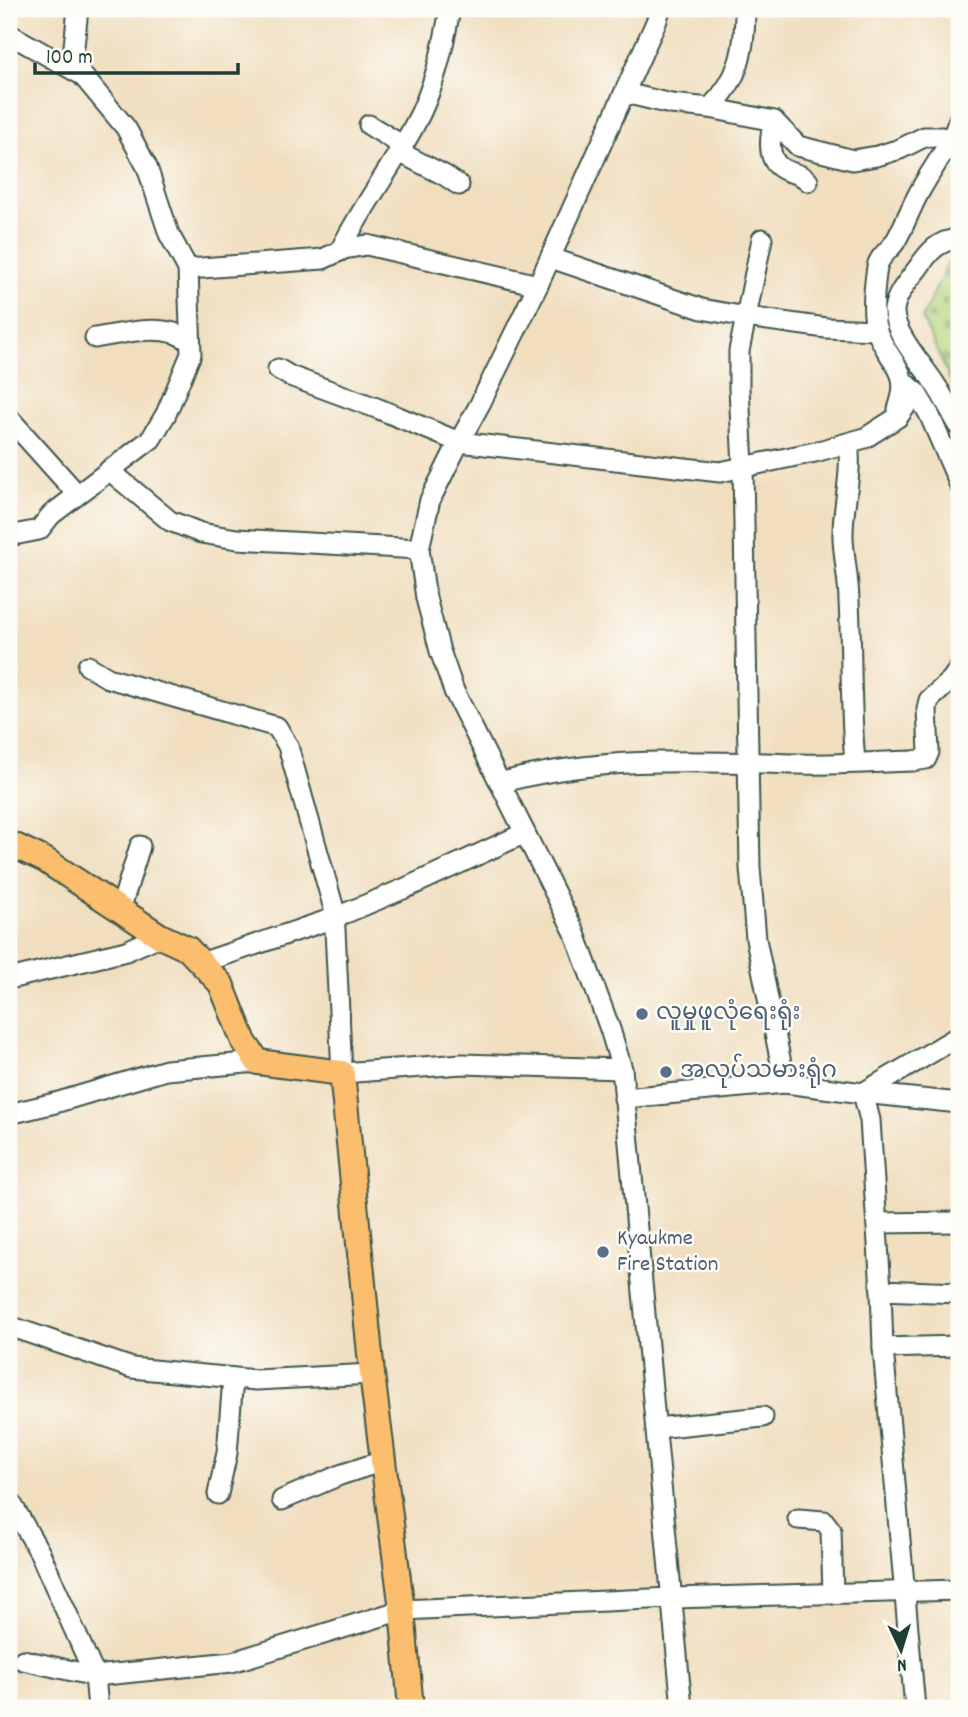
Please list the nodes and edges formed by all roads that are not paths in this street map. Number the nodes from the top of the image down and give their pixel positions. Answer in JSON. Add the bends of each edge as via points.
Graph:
{"nodes":[{"id":1,"x":78,"y":9,"type":"edge"},
{"id":2,"x":450,"y":9,"type":"edge"},
{"id":3,"x":660,"y":9,"type":"edge"},
{"id":4,"x":745,"y":9,"type":"edge"},
{"id":5,"x":9,"y":34,"type":"edge"},
{"id":6,"x":82,"y":75,"type":"junction"},
{"id":7,"x":625,"y":93,"type":"junction"},
{"id":8,"x":710,"y":108,"type":"junction"},
{"id":9,"x":959,"y":119,"type":"edge"},
{"id":10,"x":774,"y":121,"type":"junction"},
{"id":11,"x":369,"y":125,"type":"dead end"},
{"id":12,"x":942,"y":137,"type":"dead end"},
{"id":13,"x":398,"y":152,"type":"junction"},
{"id":14,"x":808,"y":181,"type":"dead end"},
{"id":15,"x":459,"y":185,"type":"dead end"},
{"id":16,"x":762,"y":239,"type":"dead end"},
{"id":17,"x":959,"y":239,"type":"edge"},
{"id":18,"x":340,"y":251,"type":"junction"},
{"id":19,"x":551,"y":258,"type":"junction"},
{"id":20,"x":188,"y":269,"type":"junction"},
{"id":21,"x":538,"y":285,"type":"junction"},
{"id":22,"x":746,"y":317,"type":"junction"},
{"id":23,"x":877,"y":330,"type":"junction"},
{"id":24,"x":95,"y":338,"type":"dead end"},
{"id":25,"x":190,"y":341,"type":"junction"},
{"id":26,"x":278,"y":369,"type":"dead end"},
{"id":27,"x":903,"y":376,"type":"junction"},
{"id":28,"x":916,"y":392,"type":"junction"},
{"id":29,"x":9,"y":418,"type":"edge"},
{"id":30,"x":894,"y":419,"type":"junction"},
{"id":31,"x":959,"y":426,"type":"edge"},
{"id":32,"x":459,"y":442,"type":"junction"},
{"id":33,"x":848,"y":443,"type":"junction"},
{"id":34,"x":743,"y":467,"type":"junction"},
{"id":35,"x":109,"y":470,"type":"junction"},
{"id":36,"x":959,"y":483,"type":"edge"},
{"id":37,"x":77,"y":494,"type":"junction"},
{"id":38,"x":9,"y":536,"type":"edge"},
{"id":39,"x":419,"y":549,"type":"junction"},
{"id":40,"x":88,"y":666,"type":"dead end"},
{"id":41,"x":959,"y":669,"type":"edge"},
{"id":42,"x":748,"y":762,"type":"junction"},
{"id":43,"x":855,"y":762,"type":"junction"},
{"id":44,"x":500,"y":783,"type":"junction"},
{"id":45,"x":525,"y":833,"type":"junction"},
{"id":46,"x":9,"y":843,"type":"edge"},
{"id":47,"x":140,"y":846,"type":"dead end"},
{"id":48,"x":120,"y":910,"type":"junction"},
{"id":49,"x":334,"y":918,"type":"junction"},
{"id":50,"x":160,"y":936,"type":"junction"},
{"id":51,"x":201,"y":963,"type":"junction"},
{"id":52,"x":9,"y":979,"type":"edge"},
{"id":53,"x":959,"y":1036,"type":"edge"},
{"id":54,"x":258,"y":1062,"type":"junction"},
{"id":55,"x":622,"y":1069,"type":"junction"},
{"id":56,"x":342,"y":1073,"type":"junction"},
{"id":57,"x":785,"y":1083,"type":"junction"},
{"id":58,"x":863,"y":1093,"type":"junction"},
{"id":59,"x":624,"y":1098,"type":"junction"},
{"id":60,"x":959,"y":1103,"type":"edge"},
{"id":61,"x":9,"y":1114,"type":"edge"},
{"id":62,"x":959,"y":1222,"type":"edge"},
{"id":63,"x":877,"y":1223,"type":"junction"},
{"id":64,"x":881,"y":1290,"type":"junction"},
{"id":65,"x":959,"y":1293,"type":"edge"},
{"id":66,"x":9,"y":1326,"type":"edge"},
{"id":67,"x":959,"y":1346,"type":"edge"},
{"id":68,"x":883,"y":1348,"type":"junction"},
{"id":69,"x":372,"y":1374,"type":"junction"},
{"id":70,"x":233,"y":1378,"type":"junction"},
{"id":71,"x":763,"y":1417,"type":"dead end"},
{"id":72,"x":656,"y":1428,"type":"junction"},
{"id":73,"x":383,"y":1461,"type":"junction"},
{"id":74,"x":218,"y":1494,"type":"dead end"},
{"id":75,"x":9,"y":1499,"type":"edge"},
{"id":76,"x":282,"y":1500,"type":"dead end"},
{"id":77,"x":798,"y":1519,"type":"dead end"},
{"id":78,"x":959,"y":1590,"type":"edge"},
{"id":79,"x":904,"y":1592,"type":"junction"},
{"id":80,"x":833,"y":1594,"type":"junction"},
{"id":81,"x":672,"y":1598,"type":"junction"},
{"id":82,"x":402,"y":1610,"type":"junction"},
{"id":83,"x":23,"y":1660,"type":"dead end"},
{"id":84,"x":95,"y":1676,"type":"junction"},
{"id":85,"x":98,"y":1708,"type":"edge"},
{"id":86,"x":411,"y":1708,"type":"edge"},
{"id":87,"x":682,"y":1708,"type":"edge"},
{"id":88,"x":915,"y":1708,"type":"edge"}],
"edges":[{"from":1,"to":6,"type":"street","via":[[74,56]]},
{"from":2,"to":13,"type":"street","via":[[429,93]]},
{"from":3,"to":7,"type":"street"},
{"from":4,"to":8,"type":"street","via":[[740,62],[727,89]]},
{"from":5,"to":6,"type":"street"},
{"from":6,"to":20,"type":"street","via":[[131,137],[147,167],[169,234]]},
{"from":7,"to":8,"type":"street"},
{"from":7,"to":19,"type":"street"},
{"from":8,"to":10,"type":"street"},
{"from":9,"to":23,"type":"street","via":[[894,244],[879,260]]},
{"from":10,"to":12,"type":"street","via":[[798,146],[853,160],[900,149],[924,137]]},
{"from":10,"to":14,"type":"street","via":[[770,146],[776,164]]},
{"from":11,"to":13,"type":"street","via":[[397,142]]},
{"from":13,"to":15,"type":"street"},
{"from":13,"to":18,"type":"street"},
{"from":16,"to":22,"type":"street"},
{"from":17,"to":31,"type":"street","via":[[934,247],[905,285],[894,311],[908,345]]},
{"from":18,"to":20,"type":"street","via":[[323,259]]},
{"from":18,"to":21,"type":"street","via":[[367,245]]},
{"from":19,"to":21,"type":"street"},
{"from":19,"to":22,"type":"street","via":[[702,309]]},
{"from":20,"to":25,"type":"street"},
{"from":21,"to":32,"type":"street"},
{"from":22,"to":23,"type":"street"},
{"from":22,"to":34,"type":"street","via":[[739,351]]},
{"from":23,"to":27,"type":"street"},
{"from":24,"to":25,"type":"street","via":[[149,331]]},
{"from":25,"to":35,"type":"street","via":[[191,354],[151,439]]},
{"from":26,"to":32,"type":"street"},
{"from":27,"to":28,"type":"street"},
{"from":27,"to":30,"type":"street","via":[[902,398]]},
{"from":28,"to":30,"type":"street"},
{"from":28,"to":36,"type":"street"},
{"from":29,"to":37,"type":"street"},
{"from":30,"to":33,"type":"street"},
{"from":32,"to":34,"type":"street","via":[[720,472]]},
{"from":32,"to":39,"type":"street","via":[[430,500]]},
{"from":33,"to":34,"type":"street"},
{"from":33,"to":43,"type":"street","via":[[850,473],[843,539]]},
{"from":34,"to":42,"type":"street"},
{"from":35,"to":37,"type":"street"},
{"from":35,"to":39,"type":"street","via":[[170,521],[201,533]]},
{"from":37,"to":38,"type":"street","via":[[39,530]]},
{"from":39,"to":44,"type":"street","via":[[440,651],[454,691]]},
{"from":40,"to":49,"type":"street","via":[[108,678],[277,727],[288,746]]},
{"from":41,"to":43,"type":"street","via":[[929,700],[926,759]]},
{"from":42,"to":43,"type":"street"},
{"from":42,"to":44,"type":"street","via":[[669,761],[553,770]]},
{"from":42,"to":57,"type":"street","via":[[756,939]]},
{"from":44,"to":45,"type":"street"},
{"from":45,"to":49,"type":"street"},
{"from":45,"to":55,"type":"street","via":[[574,931]]},
{"from":46,"to":48,"type":"main road","via":[[45,860]]},
{"from":47,"to":48,"type":"street"},
{"from":48,"to":50,"type":"main road"},
{"from":49,"to":51,"type":"street"},
{"from":49,"to":56,"type":"street"},
{"from":50,"to":51,"type":"main road","via":[[188,949]]},
{"from":50,"to":52,"type":"street","via":[[126,951]]},
{"from":51,"to":54,"type":"main road","via":[[221,984],[244,1042]]},
{"from":53,"to":58,"type":"street"},
{"from":54,"to":56,"type":"main road"},
{"from":54,"to":61,"type":"street","via":[[166,1070]]},
{"from":55,"to":56,"type":"street","via":[[462,1064]]},
{"from":55,"to":59,"type":"street"},
{"from":56,"to":69,"type":"main road"},
{"from":57,"to":58,"type":"street"},
{"from":57,"to":59,"type":"street"},
{"from":58,"to":60,"type":"street"},
{"from":58,"to":63,"type":"street","via":[[870,1120]]},
{"from":59,"to":72,"type":"street"},
{"from":62,"to":63,"type":"street"},
{"from":63,"to":64,"type":"street"},
{"from":64,"to":65,"type":"street"},
{"from":64,"to":68,"type":"street"},
{"from":66,"to":70,"type":"street","via":[[132,1368]]},
{"from":67,"to":68,"type":"street"},
{"from":68,"to":79,"type":"street"},
{"from":69,"to":70,"type":"street"},
{"from":69,"to":73,"type":"main road"},
{"from":70,"to":74,"type":"street","via":[[227,1453]]},
{"from":71,"to":72,"type":"street"},
{"from":72,"to":81,"type":"street"},
{"from":73,"to":76,"type":"street"},
{"from":73,"to":82,"type":"main road"},
{"from":75,"to":84,"type":"street","via":[[40,1553]]},
{"from":77,"to":80,"type":"street","via":[[824,1521],[831,1530]]},
{"from":78,"to":79,"type":"street"},
{"from":79,"to":80,"type":"street"},
{"from":79,"to":88,"type":"street"},
{"from":80,"to":81,"type":"street"},
{"from":81,"to":82,"type":"street"},
{"from":81,"to":87,"type":"street"},
{"from":82,"to":84,"type":"street","via":[[232,1662]]},
{"from":82,"to":86,"type":"main road"},
{"from":83,"to":84,"type":"street"},
{"from":84,"to":85,"type":"street"}]}
